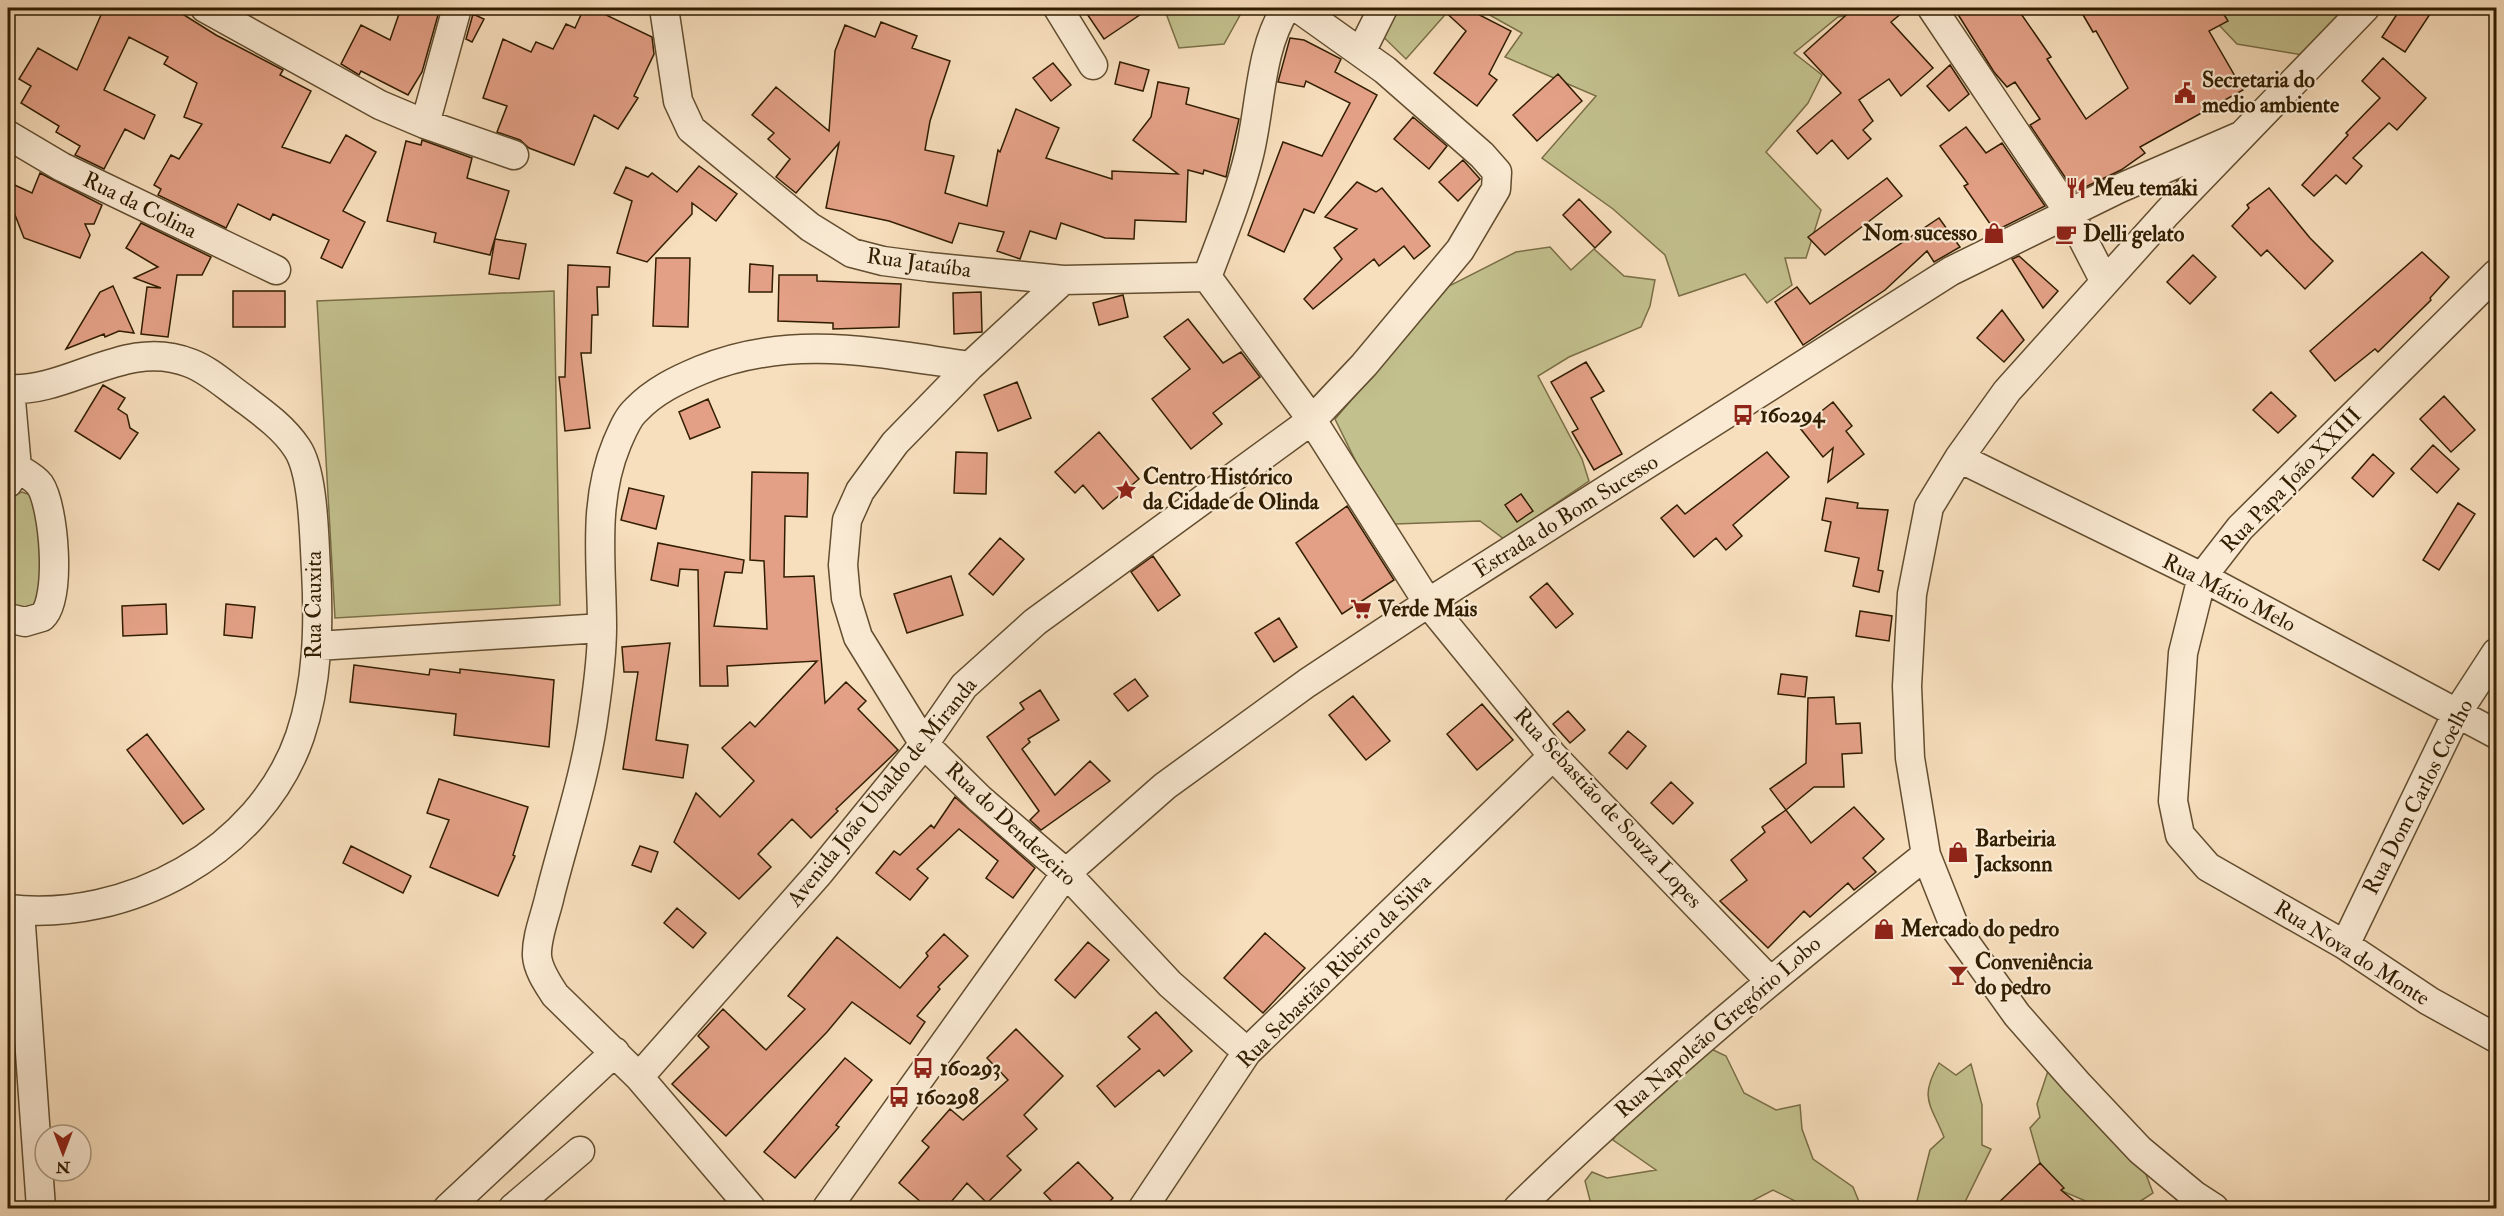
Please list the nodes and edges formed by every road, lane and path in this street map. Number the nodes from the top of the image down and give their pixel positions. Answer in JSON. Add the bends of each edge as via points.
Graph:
{"nodes":[{"id":1,"x":205,"y":8,"type":"edge"},
{"id":2,"x":457,"y":8,"type":"edge"},
{"id":3,"x":664,"y":8,"type":"edge"},
{"id":4,"x":1058,"y":8,"type":"edge"},
{"id":5,"x":1286,"y":8,"type":"edge"},
{"id":6,"x":1298,"y":8,"type":"edge"},
{"id":7,"x":1383,"y":8,"type":"edge"},
{"id":8,"x":1932,"y":8,"type":"edge"},
{"id":9,"x":2365,"y":8,"type":"edge"},
{"id":10,"x":1361,"y":52,"type":"junction"},
{"id":11,"x":1093,"y":65,"type":"dead end"},
{"id":12,"x":425,"y":124,"type":"junction"},
{"id":13,"x":8,"y":135,"type":"edge"},
{"id":14,"x":2238,"y":137,"type":"junction"},
{"id":15,"x":513,"y":155,"type":"dead end"},
{"id":16,"x":2070,"y":214,"type":"junction"},
{"id":17,"x":276,"y":270,"type":"dead end"},
{"id":18,"x":2496,"y":274,"type":"edge"},
{"id":19,"x":1207,"y":277,"type":"junction"},
{"id":20,"x":1063,"y":280,"type":"junction"},
{"id":21,"x":2105,"y":282,"type":"junction"},
{"id":22,"x":970,"y":366,"type":"junction"},
{"id":23,"x":9,"y":389,"type":"edge"},
{"id":24,"x":1312,"y":420,"type":"junction"},
{"id":25,"x":1959,"y":458,"type":"junction"},
{"id":26,"x":12,"y":476,"type":"edge"},
{"id":27,"x":2202,"y":577,"type":"junction"},
{"id":28,"x":1428,"y":603,"type":"junction"},
{"id":29,"x":8,"y":618,"type":"edge"},
{"id":30,"x":602,"y":628,"type":"junction"},
{"id":31,"x":317,"y":646,"type":"junction"},
{"id":32,"x":2496,"y":653,"type":"edge"},
{"id":33,"x":2457,"y":713,"type":"junction"},
{"id":34,"x":2496,"y":734,"type":"edge"},
{"id":35,"x":924,"y":744,"type":"junction"},
{"id":36,"x":1553,"y":756,"type":"junction"},
{"id":37,"x":1926,"y":855,"type":"junction"},
{"id":38,"x":2208,"y":867,"type":"joint"},
{"id":39,"x":1066,"y":873,"type":"junction"},
{"id":40,"x":14,"y":910,"type":"edge"},
{"id":41,"x":2345,"y":945,"type":"junction"},
{"id":42,"x":1770,"y":981,"type":"junction"},
{"id":43,"x":2496,"y":1038,"type":"edge"},
{"id":44,"x":615,"y":1052,"type":"junction"},
{"id":45,"x":1247,"y":1052,"type":"junction"},
{"id":46,"x":639,"y":1077,"type":"junction"},
{"id":47,"x":579,"y":1151,"type":"dead end"},
{"id":48,"x":41,"y":1209,"type":"edge"},
{"id":49,"x":448,"y":1209,"type":"edge"},
{"id":50,"x":513,"y":1209,"type":"edge"},
{"id":51,"x":751,"y":1209,"type":"edge"},
{"id":52,"x":827,"y":1209,"type":"edge"},
{"id":53,"x":1143,"y":1209,"type":"edge"},
{"id":54,"x":1518,"y":1209,"type":"edge"},
{"id":55,"x":2214,"y":1209,"type":"edge"}],
"edges":[{"from":1,"to":12,"type":"street","via":[[380,105]]},
{"from":2,"to":12,"type":"street"},
{"from":3,"to":20,"type":"street","name":"Rua Jataúba","via":[[678,101],[691,129],[810,227],[852,253],[883,261]]},
{"from":4,"to":11,"type":"street"},
{"from":5,"to":19,"type":"street","via":[[1271,36],[1240,186]]},
{"from":6,"to":10,"type":"street"},
{"from":7,"to":10,"type":"street"},
{"from":8,"to":16,"type":"street"},
{"from":9,"to":14,"type":"street","name":"Estrada do Bom Sucesso"},
{"from":10,"to":24,"type":"street","name":"Avenida João Ubaldo de Miranda","via":[[1482,155],[1497,172],[1498,180],[1460,250],[1364,365]]},
{"from":12,"to":15,"type":"street"},
{"from":13,"to":17,"type":"street","name":"Rua da Colina","via":[[62,167]]},
{"from":14,"to":16,"type":"street","name":"Estrada do Bom Sucesso"},
{"from":14,"to":21,"type":"street"},
{"from":16,"to":21,"type":"street"},
{"from":16,"to":28,"type":"street","name":"Estrada do Bom Sucesso","via":[[1951,271]]},
{"from":18,"to":27,"type":"street","name":"Rua Papa João XXIII","via":[[2240,528]]},
{"from":19,"to":20,"type":"street","name":"Rua Jataúba"},
{"from":19,"to":24,"type":"street","name":"Rua Sebastião de Souza Lopes"},
{"from":20,"to":22,"type":"street","name":"Rua do Dendezeiro"},
{"from":21,"to":25,"type":"street","via":[[2007,390]]},
{"from":22,"to":30,"type":"street","via":[[837,348],[797,348],[718,363],[678,379],[654,394],[634,411],[621,433],[602,492],[598,568]]},
{"from":22,"to":35,"type":"street","name":"Rua do Dendezeiro","via":[[895,443],[860,491],[847,520],[843,565],[846,598],[858,637]]},
{"from":23,"to":26,"type":"street"},
{"from":23,"to":31,"type":"street","name":"Rua Cauxita","via":[[62,380],[134,357],[174,358],[209,373],[266,415],[295,445],[305,466],[314,532]]},
{"from":24,"to":28,"type":"street","name":"Rua Sebastião de Souza Lopes"},
{"from":24,"to":35,"type":"street","name":"Avenida João Ubaldo de Miranda","via":[[1035,622],[964,686]]},
{"from":25,"to":27,"type":"street","name":"Rua Mário Melo"},
{"from":25,"to":37,"type":"street","via":[[1929,507],[1912,594],[1907,686],[1910,758]]},
{"from":26,"to":29,"type":"street","via":[[39,484],[51,516],[51,597],[46,614],[34,621]]},
{"from":27,"to":33,"type":"street","name":"Rua Mário Melo"},
{"from":27,"to":38,"type":"street","name":"Rua Papa João XXIII","via":[[2183,653],[2173,801],[2180,835]]},
{"from":28,"to":36,"type":"street","name":"Rua Sebastião de Souza Lopes"},
{"from":28,"to":39,"type":"street","name":"Estrada do Bom Sucesso","via":[[1307,683],[1165,786]]},
{"from":30,"to":31,"type":"street"},
{"from":30,"to":44,"type":"street","via":[[592,725],[580,786],[537,956],[555,995]]},
{"from":31,"to":40,"type":"street","name":"Rua Cauxita","via":[[300,736],[269,796],[237,830],[204,858],[128,898],[93,906]]},
{"from":32,"to":33,"type":"street","name":"Rua Dom Carlos Coelho"},
{"from":33,"to":34,"type":"street","name":"Rua Mário Melo"},
{"from":33,"to":41,"type":"street","name":"Rua Dom Carlos Coelho"},
{"from":35,"to":39,"type":"street","name":"Rua do Dendezeiro"},
{"from":35,"to":46,"type":"street","name":"Avenida João Ubaldo de Miranda","via":[[819,873]]},
{"from":36,"to":42,"type":"street","name":"Rua Sebastião de Souza Lopes"},
{"from":36,"to":45,"type":"street","name":"Rua Sebastião Ribeiro da Silva"},
{"from":37,"to":42,"type":"street","name":"Rua Napoleão Gregório Lobo"},
{"from":37,"to":55,"type":"street","via":[[1955,928],[2017,1015],[2140,1150]]},
{"from":38,"to":41,"type":"street","name":"Rua Nova do Monte"},
{"from":39,"to":45,"type":"street","name":"Rua do Dendezeiro","via":[[1170,984]]},
{"from":39,"to":52,"type":"street","name":"Estrada do Bom Sucesso"},
{"from":40,"to":48,"type":"street"},
{"from":41,"to":43,"type":"street","name":"Rua Nova do Monte","via":[[2428,1001]]},
{"from":42,"to":54,"type":"street","name":"Rua Napoleão Gregório Lobo","via":[[1603,1125]]},
{"from":44,"to":46,"type":"street"},
{"from":44,"to":49,"type":"street"},
{"from":45,"to":53,"type":"street","name":"Rua Sebastião Ribeiro da Silva"},
{"from":46,"to":51,"type":"street"},
{"from":47,"to":50,"type":"street"}]}
